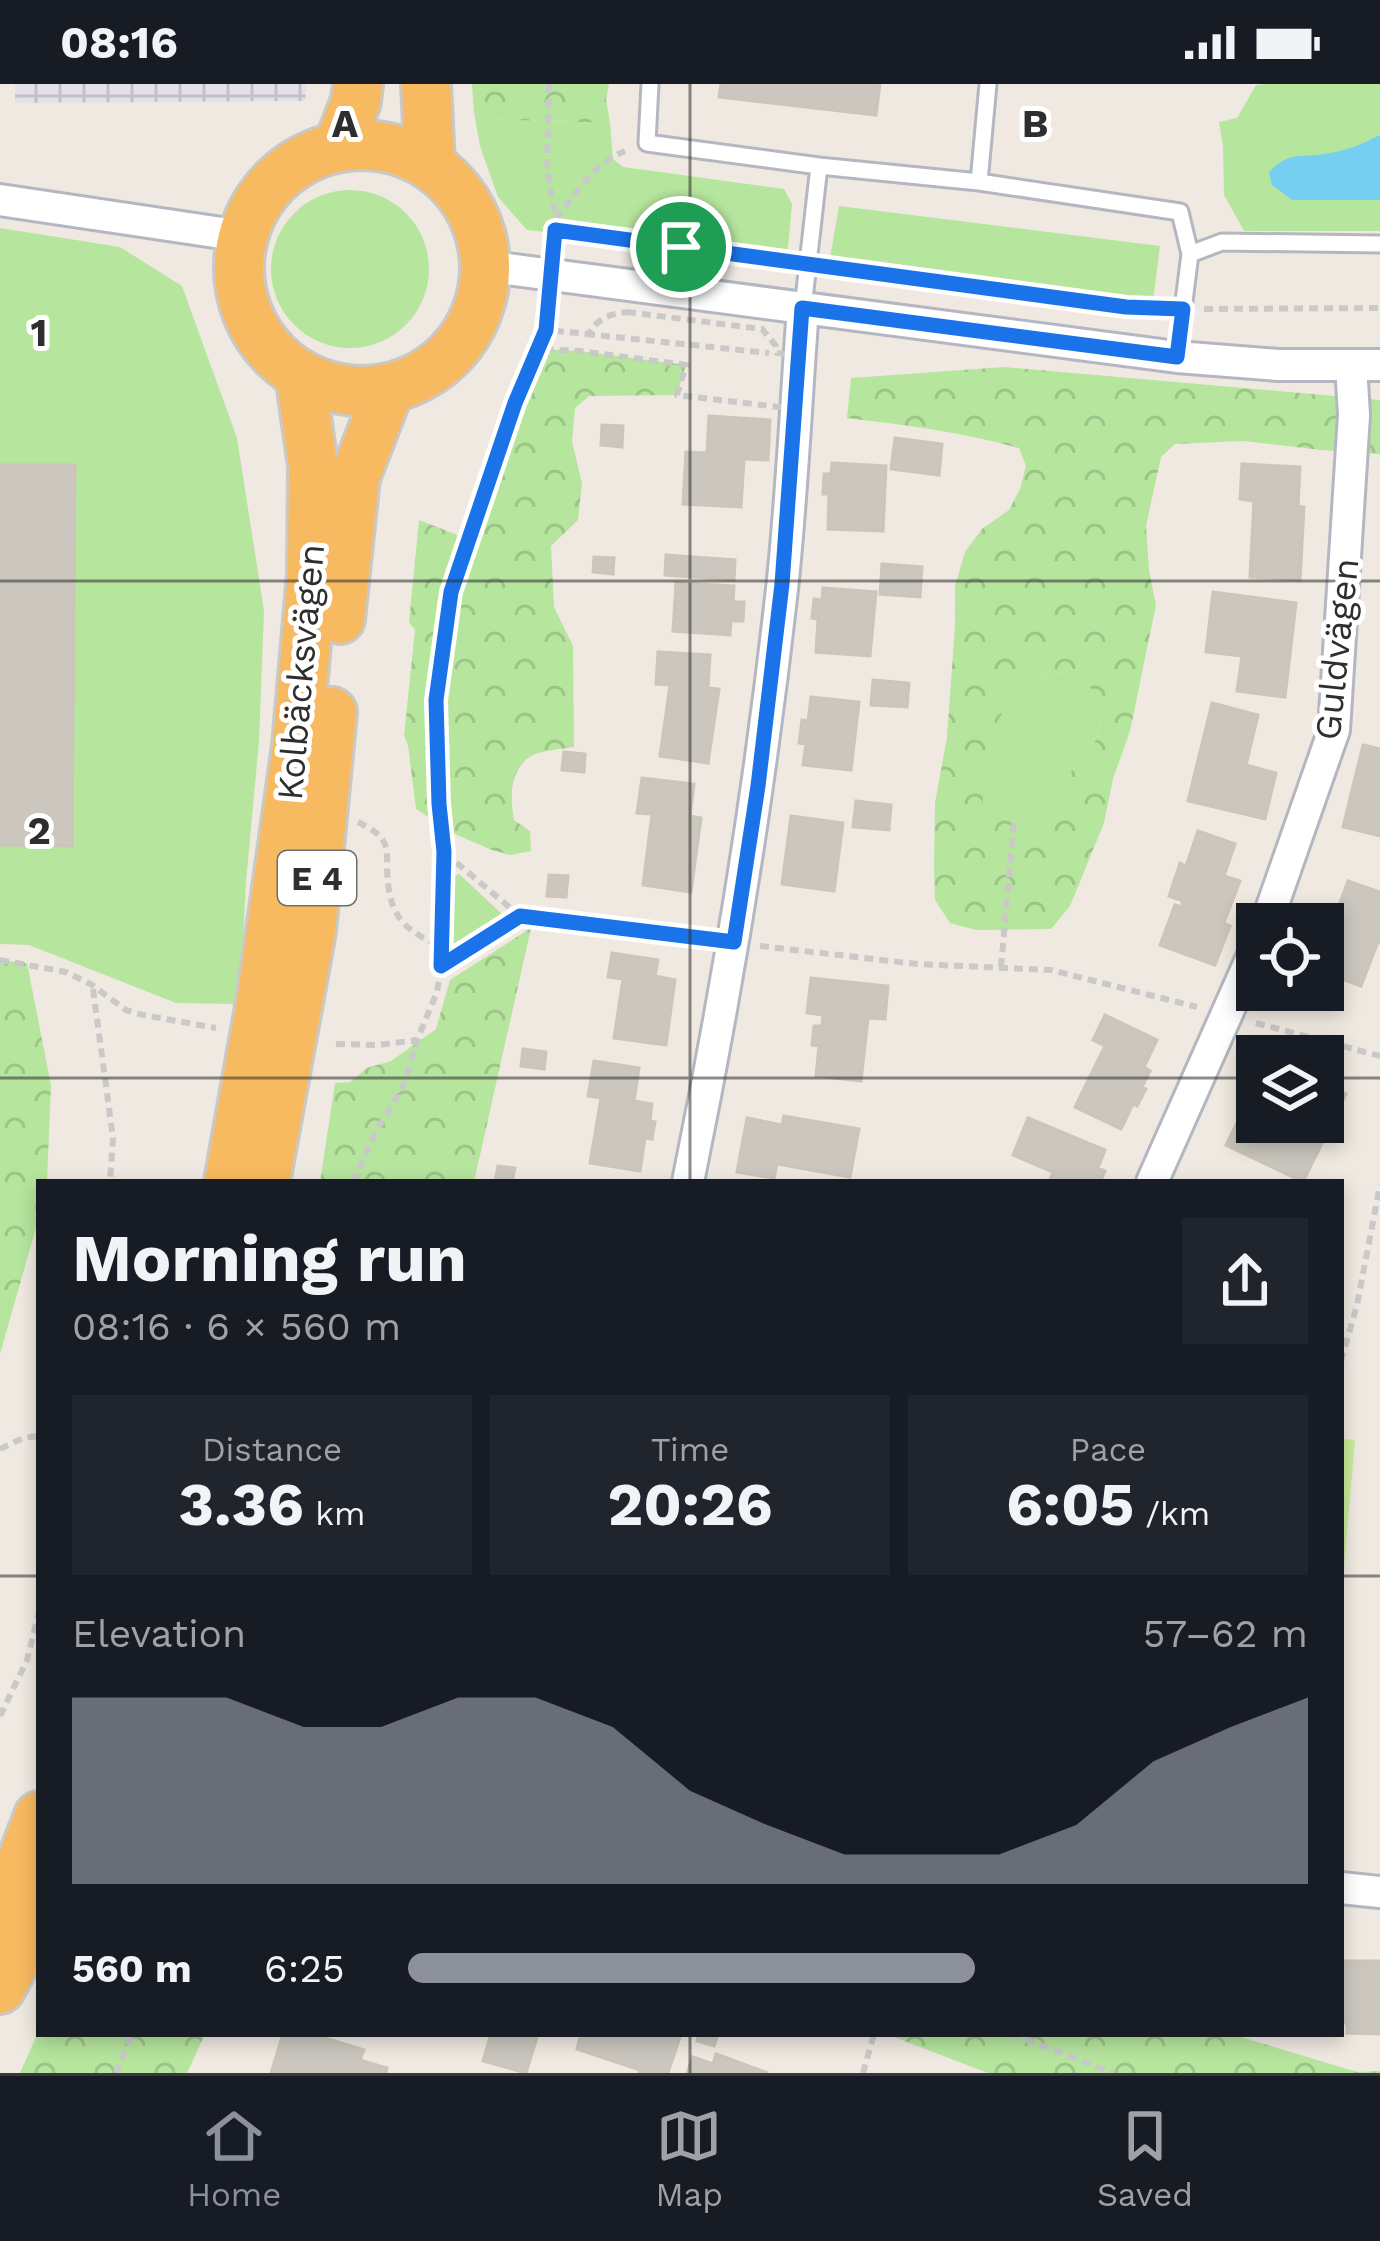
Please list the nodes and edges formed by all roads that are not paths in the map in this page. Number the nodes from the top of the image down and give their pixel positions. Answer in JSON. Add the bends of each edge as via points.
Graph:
{"nodes":[{"id":1,"x":358,"y":84,"type":"edge"},
{"id":2,"x":426,"y":84,"type":"edge"},
{"id":3,"x":650,"y":84,"type":"edge"},
{"id":4,"x":988,"y":84,"type":"edge"},
{"id":5,"x":339,"y":145,"type":"junction"},
{"id":6,"x":430,"y":164,"type":"junction"},
{"id":7,"x":819,"y":166,"type":"junction"},
{"id":8,"x":979,"y":182,"type":"junction"},
{"id":9,"x":0,"y":200,"type":"edge"},
{"id":10,"x":242,"y":236,"type":"junction"},
{"id":11,"x":1380,"y":244,"type":"edge"},
{"id":12,"x":1190,"y":254,"type":"junction"},
{"id":13,"x":484,"y":266,"type":"junction"},
{"id":14,"x":802,"y":308,"type":"junction"},
{"id":15,"x":788,"y":355,"type":"road end"},
{"id":16,"x":1177,"y":357,"type":"junction"},
{"id":17,"x":1365,"y":365,"type":"edge"},
{"id":18,"x":299,"y":374,"type":"junction"},
{"id":19,"x":389,"y":389,"type":"junction"},
{"id":20,"x":796,"y":409,"type":"road end"},
{"id":21,"x":1273,"y":903,"type":"edge"},
{"id":22,"x":1236,"y":992,"type":"edge"},
{"id":23,"x":230,"y":1179,"type":"edge"},
{"id":24,"x":266,"y":1179,"type":"edge"},
{"id":25,"x":689,"y":1179,"type":"edge"},
{"id":26,"x":1154,"y":1179,"type":"edge"},
{"id":27,"x":36,"y":1824,"type":"edge"},
{"id":28,"x":1344,"y":1888,"type":"edge"},
{"id":29,"x":1380,"y":1892,"type":"edge"},
{"id":30,"x":36,"y":1915,"type":"edge"},
{"id":31,"x":0,"y":1918,"type":"edge"},
{"id":32,"x":0,"y":1990,"type":"edge"}],
"edges":[{"from":1,"to":5,"type":"highway"},
{"from":2,"to":6,"type":"highway"},
{"from":3,"to":7,"type":"lane","via":[[647,142]]},
{"from":4,"to":8,"type":"lane"},
{"from":5,"to":6,"type":"highway","via":[[384,146]]},
{"from":5,"to":10,"type":"highway","via":[[283,172]]},
{"from":6,"to":13,"type":"highway","via":[[473,212]]},
{"from":7,"to":8,"type":"lane"},
{"from":7,"to":14,"type":"lane"},
{"from":8,"to":12,"type":"lane","via":[[1180,212]]},
{"from":9,"to":10,"type":"street"},
{"from":10,"to":18,"type":"highway","via":[[238,265],[248,315],[275,356]]},
{"from":11,"to":12,"type":"lane","via":[[1222,242]]},
{"from":12,"to":16,"type":"lane"},
{"from":13,"to":14,"type":"street"},
{"from":13,"to":19,"type":"highway","via":[[482,299],[465,338],[420,378]]},
{"from":14,"to":15,"type":"street"},
{"from":14,"to":16,"type":"street"},
{"from":16,"to":17,"type":"street"},
{"from":17,"to":21,"type":"street","name":"Guldvägen","via":[[1354,415],[1334,730]]},
{"from":18,"to":19,"type":"highway","via":[[349,391]]},
{"from":18,"to":23,"type":"highway","name":"Kolbäcksvägen","number":"E 4","via":[[313,466],[312,574],[299,724]]},
{"from":19,"to":24,"type":"highway","name":"Kolbäcksvägen","number":"E 4","via":[[355,477],[311,931]]},
{"from":20,"to":25,"type":"street","via":[[758,786]]},
{"from":22,"to":26,"type":"street"},
{"from":27,"to":31,"type":"highway"},
{"from":28,"to":29,"type":"street"},
{"from":30,"to":32,"type":"highway"}]}
